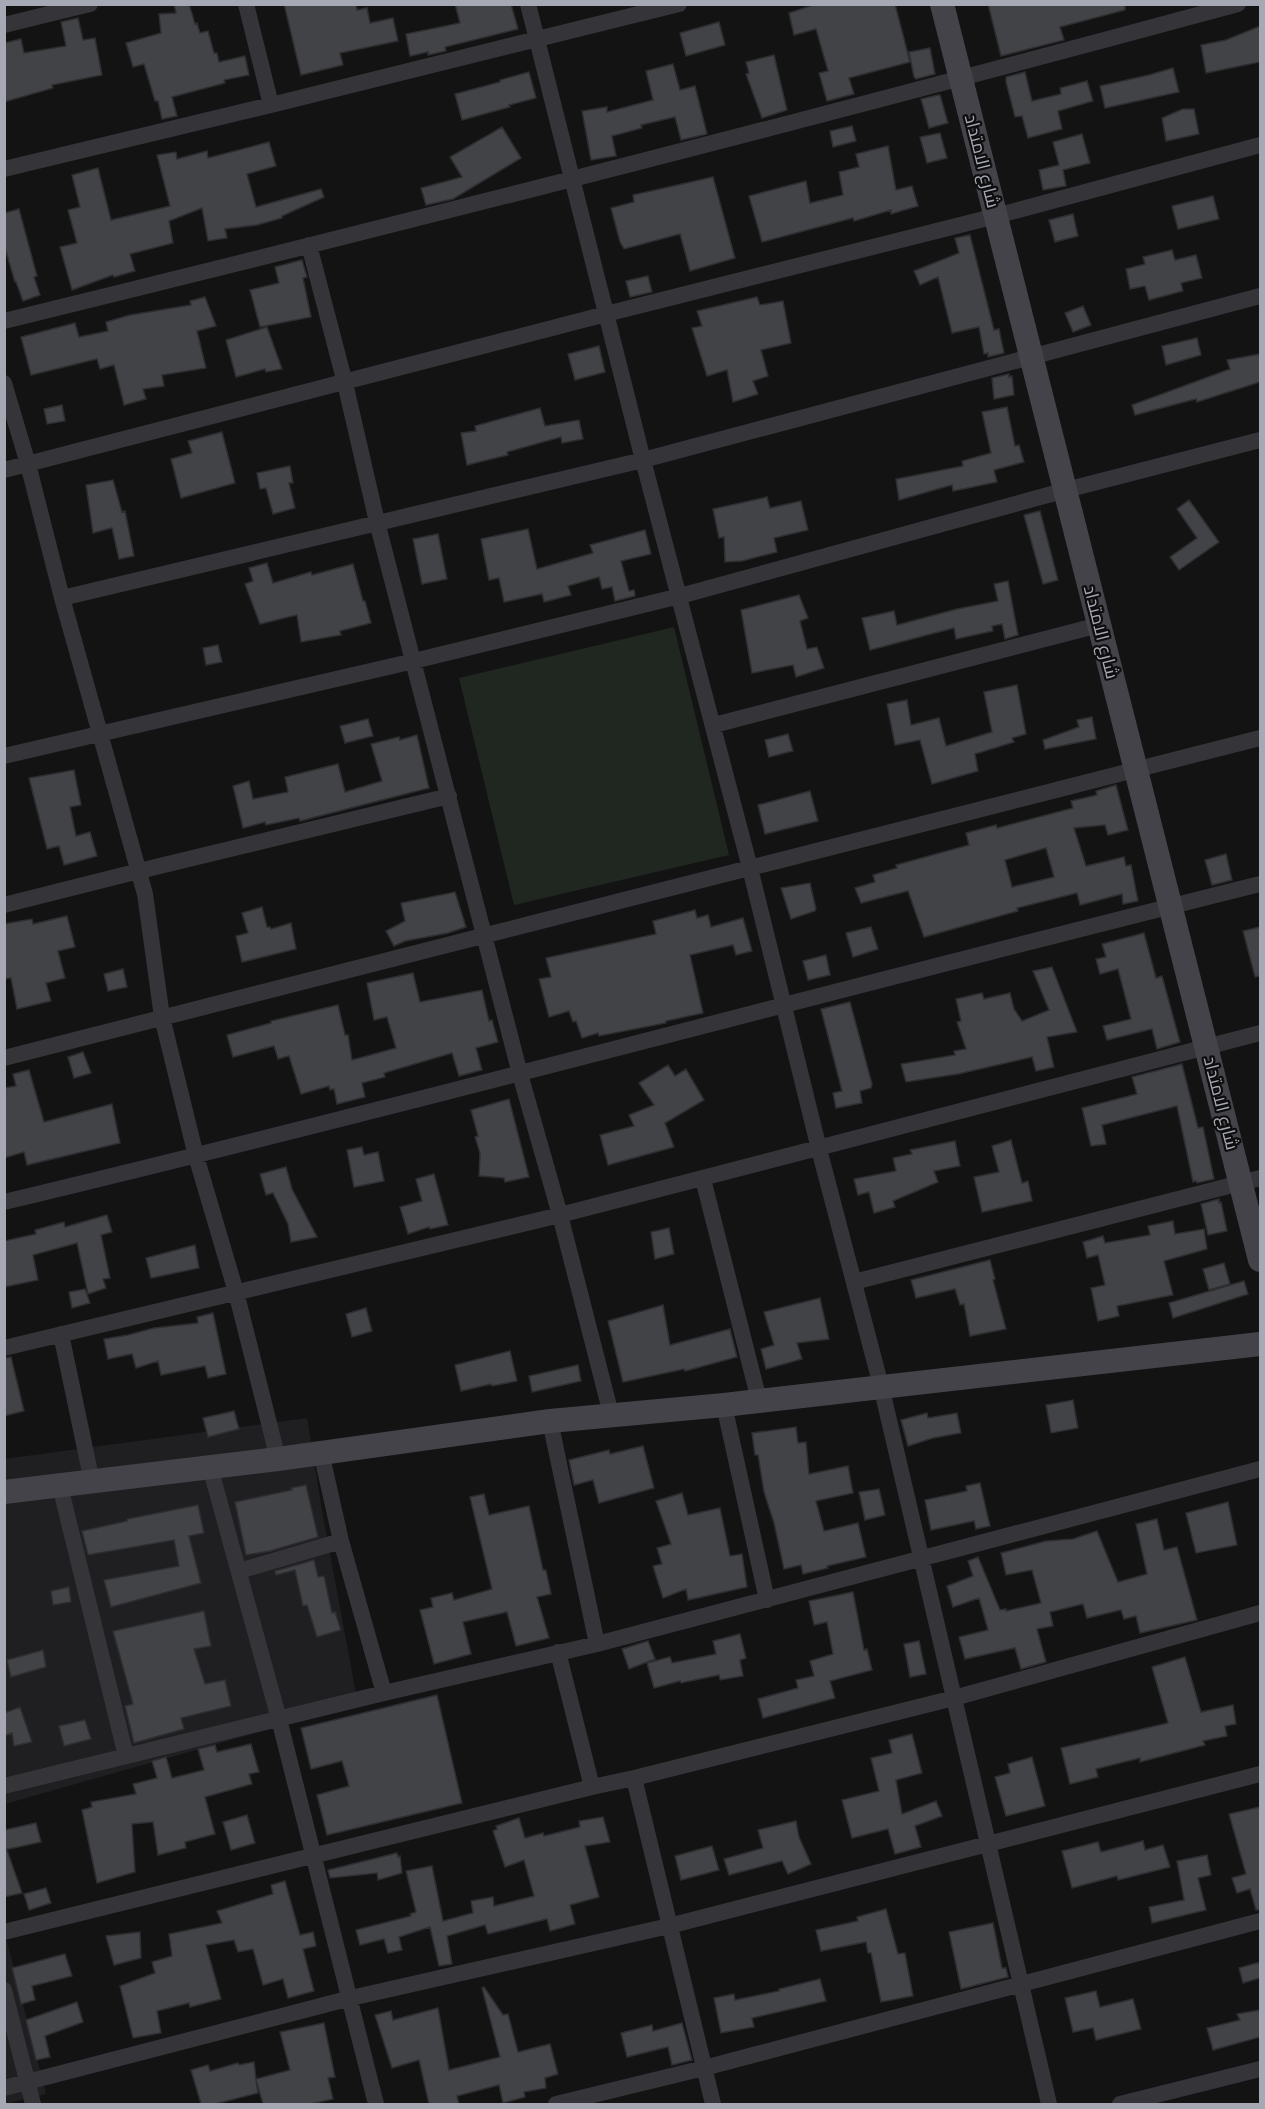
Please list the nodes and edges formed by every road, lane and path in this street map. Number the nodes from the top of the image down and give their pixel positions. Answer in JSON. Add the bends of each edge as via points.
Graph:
{"nodes":[{"id":1,"x":90,"y":4,"type":"edge"},
{"id":2,"x":246,"y":4,"type":"edge"},
{"id":3,"x":528,"y":4,"type":"edge"},
{"id":4,"x":679,"y":4,"type":"edge"},
{"id":5,"x":942,"y":4,"type":"edge"},
{"id":6,"x":1238,"y":4,"type":"edge"},
{"id":7,"x":4,"y":26,"type":"edge"},
{"id":8,"x":537,"y":40,"type":"junction"},
{"id":9,"x":961,"y":79,"type":"junction"},
{"id":10,"x":271,"y":105,"type":"junction"},
{"id":11,"x":1260,"y":145,"type":"edge"},
{"id":12,"x":4,"y":169,"type":"edge"},
{"id":13,"x":572,"y":179,"type":"junction"},
{"id":14,"x":996,"y":216,"type":"junction"},
{"id":15,"x":309,"y":246,"type":"junction"},
{"id":16,"x":1260,"y":296,"type":"edge"},
{"id":17,"x":606,"y":314,"type":"junction"},
{"id":18,"x":4,"y":321,"type":"edge"},
{"id":19,"x":1031,"y":357,"type":"junction"},
{"id":20,"x":4,"y":383,"type":"edge"},
{"id":21,"x":345,"y":383,"type":"junction"},
{"id":22,"x":1260,"y":440,"type":"edge"},
{"id":23,"x":644,"y":460,"type":"junction"},
{"id":24,"x":28,"y":464,"type":"junction"},
{"id":25,"x":4,"y":470,"type":"edge"},
{"id":26,"x":1066,"y":490,"type":"junction"},
{"id":27,"x":377,"y":522,"type":"junction"},
{"id":28,"x":680,"y":596,"type":"junction"},
{"id":29,"x":62,"y":598,"type":"junction"},
{"id":30,"x":1099,"y":625,"type":"junction"},
{"id":31,"x":414,"y":661,"type":"junction"},
{"id":32,"x":714,"y":725,"type":"junction"},
{"id":33,"x":99,"y":734,"type":"junction"},
{"id":34,"x":1260,"y":738,"type":"edge"},
{"id":35,"x":4,"y":756,"type":"edge"},
{"id":36,"x":1135,"y":768,"type":"junction"},
{"id":37,"x":449,"y":796,"type":"junction"},
{"id":38,"x":750,"y":868,"type":"junction"},
{"id":39,"x":139,"y":871,"type":"junction"},
{"id":40,"x":1260,"y":884,"type":"edge"},
{"id":41,"x":4,"y":905,"type":"edge"},
{"id":42,"x":1172,"y":906,"type":"junction"},
{"id":43,"x":486,"y":936,"type":"junction"},
{"id":44,"x":783,"y":1005,"type":"junction"},
{"id":45,"x":162,"y":1017,"type":"junction"},
{"id":46,"x":1260,"y":1032,"type":"edge"},
{"id":47,"x":1206,"y":1046,"type":"junction"},
{"id":48,"x":4,"y":1058,"type":"edge"},
{"id":49,"x":520,"y":1074,"type":"junction"},
{"id":50,"x":819,"y":1149,"type":"junction"},
{"id":51,"x":196,"y":1156,"type":"junction"},
{"id":52,"x":703,"y":1179,"type":"junction"},
{"id":53,"x":1251,"y":1181,"type":"edge"},
{"id":54,"x":4,"y":1202,"type":"edge"},
{"id":55,"x":560,"y":1215,"type":"junction"},
{"id":56,"x":1260,"y":1260,"type":"edge"},
{"id":57,"x":854,"y":1282,"type":"junction"},
{"id":58,"x":236,"y":1292,"type":"junction"},
{"id":59,"x":61,"y":1334,"type":"junction"},
{"id":60,"x":1260,"y":1344,"type":"edge"},
{"id":61,"x":4,"y":1348,"type":"edge"},
{"id":62,"x":881,"y":1386,"type":"junction"},
{"id":63,"x":759,"y":1400,"type":"junction"},
{"id":64,"x":724,"y":1404,"type":"junction"},
{"id":65,"x":611,"y":1414,"type":"junction"},
{"id":66,"x":550,"y":1421,"type":"junction"},
{"id":67,"x":321,"y":1452,"type":"junction"},
{"id":68,"x":278,"y":1459,"type":"junction"},
{"id":69,"x":210,"y":1467,"type":"junction"},
{"id":70,"x":1260,"y":1469,"type":"edge"},
{"id":71,"x":92,"y":1482,"type":"junction"},
{"id":72,"x":60,"y":1486,"type":"junction"},
{"id":73,"x":4,"y":1492,"type":"edge"},
{"id":74,"x":341,"y":1541,"type":"junction"},
{"id":75,"x":921,"y":1558,"type":"junction"},
{"id":76,"x":239,"y":1572,"type":"junction"},
{"id":77,"x":767,"y":1600,"type":"junction"},
{"id":78,"x":1260,"y":1613,"type":"edge"},
{"id":79,"x":597,"y":1644,"type":"junction"},
{"id":80,"x":558,"y":1652,"type":"junction"},
{"id":81,"x":384,"y":1693,"type":"junction"},
{"id":82,"x":954,"y":1698,"type":"junction"},
{"id":83,"x":279,"y":1719,"type":"junction"},
{"id":84,"x":126,"y":1756,"type":"junction"},
{"id":85,"x":1260,"y":1774,"type":"edge"},
{"id":86,"x":634,"y":1778,"type":"junction"},
{"id":87,"x":4,"y":1786,"type":"edge"},
{"id":88,"x":592,"y":1787,"type":"junction"},
{"id":89,"x":988,"y":1844,"type":"junction"},
{"id":90,"x":314,"y":1855,"type":"junction"},
{"id":91,"x":1260,"y":1921,"type":"edge"},
{"id":92,"x":669,"y":1926,"type":"junction"},
{"id":93,"x":4,"y":1932,"type":"edge"},
{"id":94,"x":1020,"y":1984,"type":"junction"},
{"id":95,"x":351,"y":1998,"type":"junction"},
{"id":96,"x":6,"y":2000,"type":"edge"},
{"id":97,"x":10,"y":2036,"type":"edge"},
{"id":98,"x":704,"y":2068,"type":"junction"},
{"id":99,"x":1260,"y":2069,"type":"edge"},
{"id":100,"x":28,"y":2082,"type":"junction"},
{"id":101,"x":4,"y":2088,"type":"edge"},
{"id":102,"x":33,"y":2104,"type":"edge"},
{"id":103,"x":376,"y":2104,"type":"edge"},
{"id":104,"x":556,"y":2104,"type":"edge"},
{"id":105,"x":713,"y":2104,"type":"edge"},
{"id":106,"x":1049,"y":2104,"type":"edge"},
{"id":107,"x":1120,"y":2104,"type":"edge"}],
"edges":[{"from":1,"to":7,"type":"street"},
{"from":2,"to":10,"type":"street"},
{"from":3,"to":8,"type":"street"},
{"from":4,"to":8,"type":"street"},
{"from":5,"to":9,"type":"street","name":"شارع الامتداد"},
{"from":6,"to":9,"type":"street"},
{"from":8,"to":10,"type":"street"},
{"from":8,"to":13,"type":"street"},
{"from":9,"to":13,"type":"street"},
{"from":9,"to":14,"type":"street","name":"شارع الامتداد"},
{"from":10,"to":12,"type":"street"},
{"from":11,"to":14,"type":"street"},
{"from":13,"to":15,"type":"street"},
{"from":13,"to":17,"type":"street"},
{"from":14,"to":17,"type":"street"},
{"from":14,"to":19,"type":"street","name":"شارع الامتداد"},
{"from":15,"to":18,"type":"street"},
{"from":15,"to":21,"type":"street"},
{"from":16,"to":19,"type":"street"},
{"from":17,"to":21,"type":"street"},
{"from":17,"to":23,"type":"street"},
{"from":19,"to":23,"type":"street"},
{"from":19,"to":26,"type":"street","name":"شارع الامتداد"},
{"from":20,"to":24,"type":"street"},
{"from":21,"to":24,"type":"street"},
{"from":21,"to":27,"type":"street"},
{"from":22,"to":26,"type":"street"},
{"from":23,"to":27,"type":"street"},
{"from":23,"to":28,"type":"street"},
{"from":24,"to":25,"type":"street"},
{"from":24,"to":29,"type":"street"},
{"from":26,"to":28,"type":"street"},
{"from":26,"to":30,"type":"street","name":"شارع الامتداد"},
{"from":27,"to":29,"type":"street"},
{"from":27,"to":31,"type":"street"},
{"from":28,"to":31,"type":"street"},
{"from":28,"to":32,"type":"street"},
{"from":29,"to":33,"type":"street"},
{"from":30,"to":32,"type":"street"},
{"from":30,"to":36,"type":"street","name":"شارع الامتداد"},
{"from":31,"to":33,"type":"street"},
{"from":31,"to":37,"type":"street"},
{"from":32,"to":38,"type":"street"},
{"from":33,"to":35,"type":"street"},
{"from":33,"to":39,"type":"street"},
{"from":34,"to":36,"type":"street"},
{"from":36,"to":38,"type":"street"},
{"from":36,"to":42,"type":"street","name":"شارع الامتداد"},
{"from":37,"to":39,"type":"street"},
{"from":37,"to":43,"type":"street"},
{"from":38,"to":43,"type":"street"},
{"from":38,"to":44,"type":"street"},
{"from":39,"to":41,"type":"street"},
{"from":39,"to":45,"type":"street"},
{"from":40,"to":42,"type":"street"},
{"from":42,"to":44,"type":"street"},
{"from":42,"to":47,"type":"street","name":"شارع الامتداد"},
{"from":43,"to":45,"type":"street"},
{"from":43,"to":49,"type":"street"},
{"from":44,"to":49,"type":"street"},
{"from":44,"to":50,"type":"street"},
{"from":45,"to":48,"type":"street"},
{"from":45,"to":51,"type":"street"},
{"from":46,"to":47,"type":"street"},
{"from":47,"to":50,"type":"street"},
{"from":47,"to":53,"type":"street","name":"شارع الامتداد"},
{"from":49,"to":51,"type":"street"},
{"from":49,"to":55,"type":"street"},
{"from":50,"to":52,"type":"street"},
{"from":50,"to":57,"type":"street"},
{"from":51,"to":54,"type":"street"},
{"from":51,"to":58,"type":"street"},
{"from":52,"to":55,"type":"street"},
{"from":52,"to":63,"type":"street"},
{"from":53,"to":56,"type":"street","name":"شارع الامتداد"},
{"from":53,"to":57,"type":"street"},
{"from":55,"to":58,"type":"street"},
{"from":55,"to":65,"type":"street"},
{"from":57,"to":62,"type":"street"},
{"from":58,"to":59,"type":"street"},
{"from":58,"to":68,"type":"street"},
{"from":59,"to":61,"type":"street"},
{"from":59,"to":71,"type":"street"},
{"from":60,"to":62,"type":"street"},
{"from":62,"to":63,"type":"street"},
{"from":62,"to":75,"type":"street"},
{"from":63,"to":64,"type":"street"},
{"from":64,"to":65,"type":"street"},
{"from":64,"to":77,"type":"street"},
{"from":65,"to":66,"type":"street"},
{"from":66,"to":67,"type":"street"},
{"from":66,"to":79,"type":"street"},
{"from":67,"to":68,"type":"street"},
{"from":67,"to":74,"type":"street"},
{"from":68,"to":69,"type":"street"},
{"from":69,"to":71,"type":"street"},
{"from":69,"to":76,"type":"street"},
{"from":70,"to":75,"type":"street"},
{"from":71,"to":72,"type":"street"},
{"from":72,"to":73,"type":"street"},
{"from":72,"to":84,"type":"street"},
{"from":74,"to":76,"type":"street"},
{"from":74,"to":81,"type":"street"},
{"from":75,"to":77,"type":"street"},
{"from":75,"to":82,"type":"street"},
{"from":76,"to":83,"type":"street"},
{"from":77,"to":79,"type":"street"},
{"from":78,"to":82,"type":"street"},
{"from":79,"to":80,"type":"street"},
{"from":80,"to":81,"type":"street"},
{"from":80,"to":88,"type":"street"},
{"from":81,"to":83,"type":"street"},
{"from":82,"to":86,"type":"street"},
{"from":82,"to":89,"type":"street"},
{"from":83,"to":84,"type":"street"},
{"from":83,"to":90,"type":"street"},
{"from":84,"to":87,"type":"street"},
{"from":85,"to":89,"type":"street"},
{"from":86,"to":88,"type":"street"},
{"from":86,"to":92,"type":"street"},
{"from":88,"to":90,"type":"street"},
{"from":89,"to":92,"type":"street"},
{"from":89,"to":94,"type":"street"},
{"from":90,"to":93,"type":"street"},
{"from":90,"to":95,"type":"street"},
{"from":91,"to":94,"type":"street"},
{"from":92,"to":95,"type":"street"},
{"from":92,"to":98,"type":"street"},
{"from":94,"to":98,"type":"street"},
{"from":94,"to":106,"type":"street"},
{"from":95,"to":100,"type":"street"},
{"from":95,"to":103,"type":"street"},
{"from":96,"to":97,"type":"street"},
{"from":97,"to":100,"type":"street"},
{"from":98,"to":104,"type":"street"},
{"from":98,"to":105,"type":"street"},
{"from":99,"to":107,"type":"street"},
{"from":100,"to":101,"type":"street"},
{"from":100,"to":102,"type":"street"}]}
